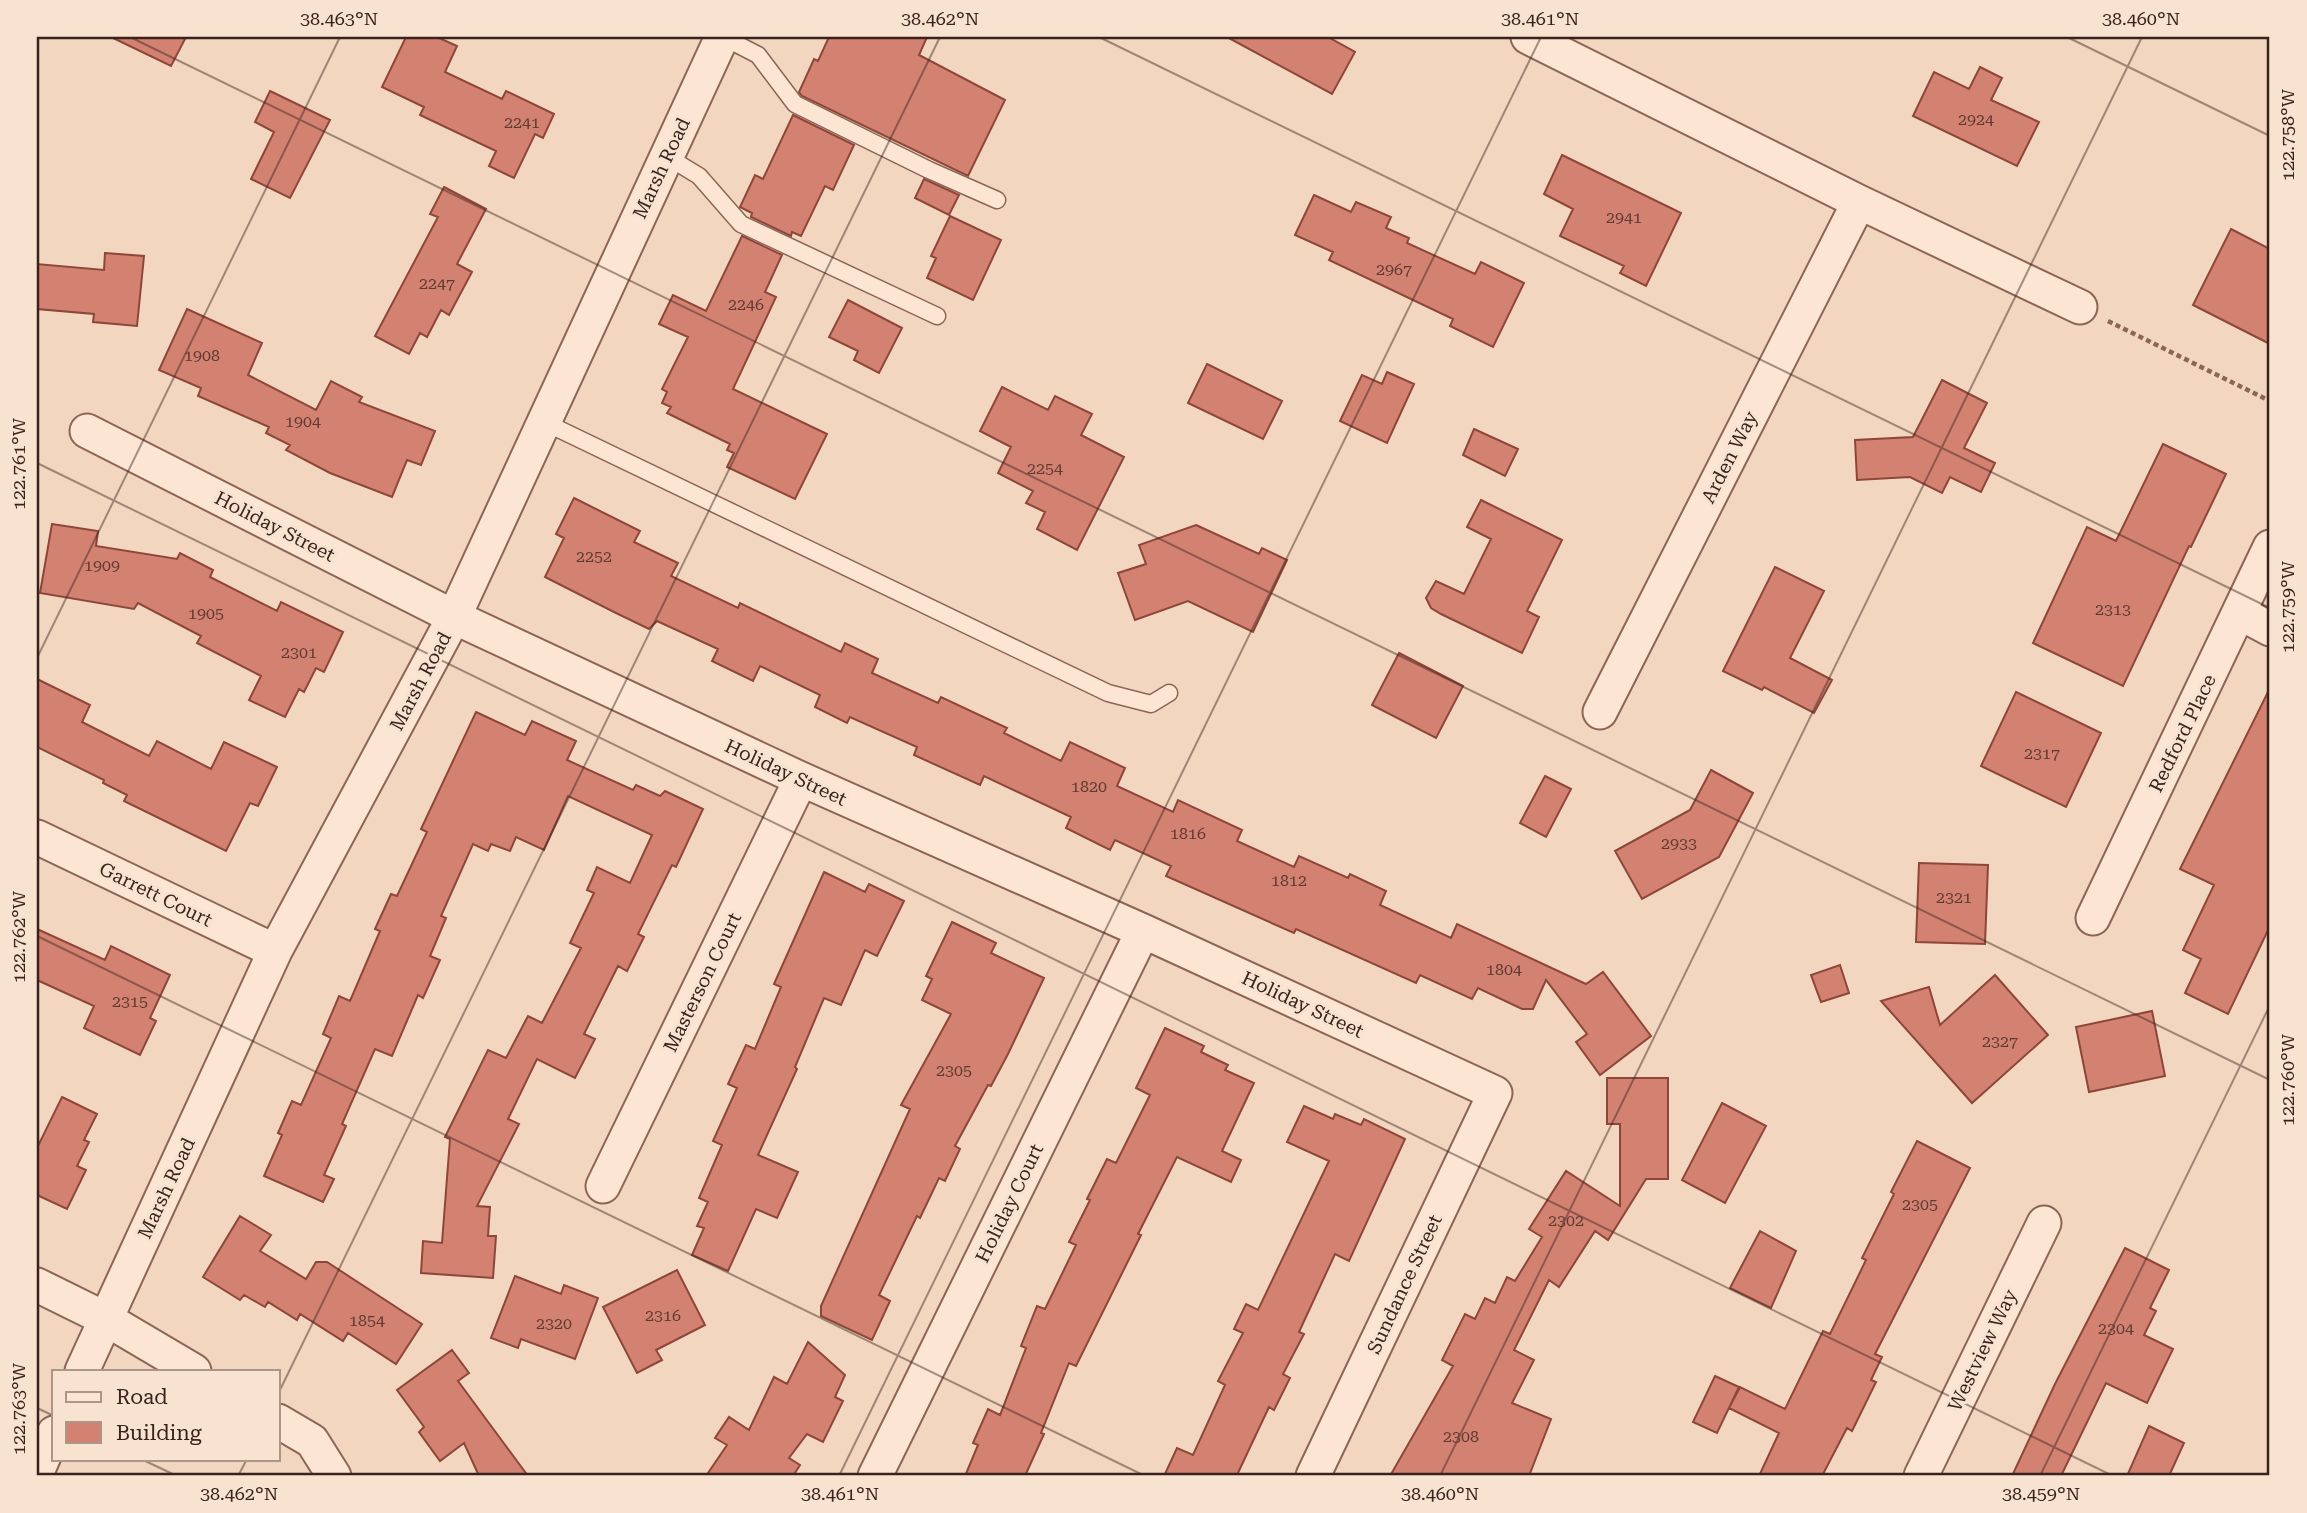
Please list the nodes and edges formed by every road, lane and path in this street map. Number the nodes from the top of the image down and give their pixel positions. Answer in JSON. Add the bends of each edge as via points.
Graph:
{"nodes":[{"id":1,"x":722,"y":37,"type":"edge"},
{"id":2,"x":1528,"y":37,"type":"edge"},
{"id":3,"x":666,"y":156,"type":"junction"},
{"id":4,"x":996,"y":200,"type":"dead end"},
{"id":5,"x":1859,"y":202,"type":"junction"},
{"id":6,"x":2080,"y":307,"type":"joint"},
{"id":7,"x":937,"y":316,"type":"dead end"},
{"id":8,"x":2270,"y":401,"type":"edge"},
{"id":9,"x":544,"y":422,"type":"junction"},
{"id":10,"x":87,"y":431,"type":"dead end"},
{"id":11,"x":2270,"y":547,"type":"edge"},
{"id":12,"x":2240,"y":613,"type":"junction"},
{"id":13,"x":454,"y":617,"type":"junction"},
{"id":14,"x":2270,"y":629,"type":"edge"},
{"id":15,"x":1169,"y":693,"type":"dead end"},
{"id":16,"x":1600,"y":712,"type":"dead end"},
{"id":17,"x":801,"y":779,"type":"junction"},
{"id":18,"x":37,"y":837,"type":"edge"},
{"id":19,"x":2093,"y":918,"type":"dead end"},
{"id":20,"x":1143,"y":931,"type":"junction"},
{"id":21,"x":275,"y":951,"type":"junction"},
{"id":22,"x":1495,"y":1093,"type":"joint"},
{"id":23,"x":603,"y":1186,"type":"dead end"},
{"id":24,"x":2044,"y":1223,"type":"dead end"},
{"id":25,"x":37,"y":1285,"type":"edge"},
{"id":26,"x":106,"y":1319,"type":"junction"},
{"id":27,"x":82,"y":1370,"type":"edge"},
{"id":28,"x":192,"y":1370,"type":"edge"},
{"id":29,"x":280,"y":1423,"type":"edge"},
{"id":30,"x":52,"y":1438,"type":"edge"},
{"id":31,"x":37,"y":1472,"type":"edge"},
{"id":32,"x":334,"y":1476,"type":"edge"},
{"id":33,"x":875,"y":1476,"type":"edge"},
{"id":34,"x":1313,"y":1476,"type":"edge"},
{"id":35,"x":1921,"y":1476,"type":"edge"}],
"edges":[{"from":1,"to":3,"type":"street","name":"Marsh Road"},
{"from":1,"to":4,"type":"lane","via":[[758,55],[795,104]]},
{"from":2,"to":5,"type":"street"},
{"from":3,"to":7,"type":"lane","via":[[699,176],[741,225]]},
{"from":3,"to":9,"type":"street","name":"Marsh Road"},
{"from":5,"to":6,"type":"street"},
{"from":5,"to":16,"type":"street","name":"Arden Way"},
{"from":6,"to":8,"type":"path"},
{"from":9,"to":13,"type":"street","name":"Marsh Road"},
{"from":9,"to":15,"type":"lane","via":[[1108,693],[1151,704]]},
{"from":10,"to":13,"type":"street","name":"Holiday Street"},
{"from":11,"to":12,"type":"street","name":"Redford Place"},
{"from":12,"to":14,"type":"street"},
{"from":12,"to":19,"type":"street","name":"Redford Place"},
{"from":13,"to":17,"type":"street","name":"Holiday Street"},
{"from":13,"to":21,"type":"street","name":"Marsh Road"},
{"from":17,"to":20,"type":"street","name":"Holiday Street"},
{"from":17,"to":23,"type":"street","name":"Masterson Court"},
{"from":18,"to":21,"type":"street","name":"Garrett Court"},
{"from":20,"to":22,"type":"street","name":"Holiday Street"},
{"from":20,"to":33,"type":"street","name":"Holiday Court"},
{"from":21,"to":26,"type":"street","name":"Marsh Road"},
{"from":22,"to":34,"type":"street","name":"Sundance Street"},
{"from":24,"to":35,"type":"street","name":"Westview Way"},
{"from":25,"to":26,"type":"street"},
{"from":26,"to":27,"type":"street","name":"Marsh Road"},
{"from":26,"to":28,"type":"street"},
{"from":29,"to":32,"type":"street","via":[[312,1441]]},
{"from":30,"to":31,"type":"street"}]}
